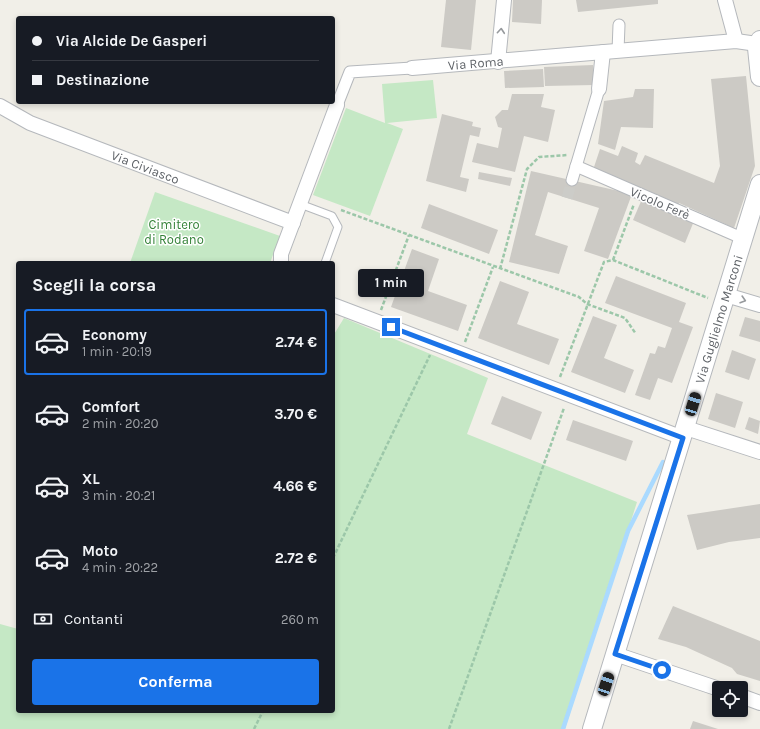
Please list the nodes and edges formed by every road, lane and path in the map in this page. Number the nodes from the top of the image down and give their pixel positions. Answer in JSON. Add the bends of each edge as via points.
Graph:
{"nodes":[{"id":1,"x":504,"y":0,"type":"edge"},
{"id":2,"x":725,"y":0,"type":"edge"},
{"id":3,"x":619,"y":26,"type":"dead end"},
{"id":4,"x":736,"y":41,"type":"junction"},
{"id":5,"x":758,"y":42,"type":"edge"},
{"id":6,"x":618,"y":51,"type":"junction"},
{"id":7,"x":603,"y":52,"type":"junction"},
{"id":8,"x":498,"y":62,"type":"junction"},
{"id":9,"x":412,"y":68,"type":"joint"},
{"id":10,"x":760,"y":77,"type":"edge"},
{"id":11,"x":599,"y":89,"type":"joint"},
{"id":12,"x":337,"y":105,"type":"joint"},
{"id":13,"x":0,"y":106,"type":"edge"},
{"id":14,"x":580,"y":155,"type":"junction"},
{"id":15,"x":576,"y":166,"type":"junction"},
{"id":16,"x":572,"y":180,"type":"tunnel mouth"},
{"id":17,"x":760,"y":184,"type":"edge"},
{"id":18,"x":638,"y":193,"type":"junction"},
{"id":19,"x":300,"y":204,"type":"junction"},
{"id":20,"x":338,"y":209,"type":"dead end"},
{"id":21,"x":293,"y":223,"type":"junction"},
{"id":22,"x":409,"y":235,"type":"junction"},
{"id":23,"x":744,"y":239,"type":"junction"},
{"id":24,"x":613,"y":260,"type":"junction"},
{"id":25,"x":281,"y":261,"type":"edge"},
{"id":26,"x":326,"y":261,"type":"edge"},
{"id":27,"x":493,"y":267,"type":"junction"},
{"id":28,"x":500,"y":269,"type":"junction"},
{"id":29,"x":725,"y":299,"type":"junction"},
{"id":30,"x":587,"y":304,"type":"junction"},
{"id":31,"x":760,"y":305,"type":"edge"},
{"id":32,"x":335,"y":306,"type":"edge"},
{"id":33,"x":376,"y":322,"type":"junction"},
{"id":34,"x":636,"y":334,"type":"dead end"},
{"id":35,"x":436,"y":344,"type":"junction"},
{"id":36,"x":461,"y":353,"type":"junction"},
{"id":37,"x":562,"y":392,"type":"junction"},
{"id":38,"x":684,"y":433,"type":"junction"},
{"id":39,"x":760,"y":452,"type":"edge"},
{"id":40,"x":335,"y":554,"type":"edge"},
{"id":41,"x":615,"y":654,"type":"junction"},
{"id":42,"x":712,"y":687,"type":"edge"},
{"id":43,"x":748,"y":699,"type":"edge"},
{"id":44,"x":760,"y":703,"type":"edge"},
{"id":45,"x":262,"y":713,"type":"edge"},
{"id":46,"x":254,"y":729,"type":"edge"},
{"id":47,"x":449,"y":729,"type":"edge"},
{"id":48,"x":592,"y":729,"type":"edge"}],
"edges":[{"from":8,"to":1,"type":"street","one_way":true},
{"from":2,"to":4,"type":"street"},
{"from":3,"to":6,"type":"street"},
{"from":4,"to":5,"type":"street","name":"Via Roma"},
{"from":4,"to":6,"type":"street","name":"Via Roma"},
{"from":5,"to":10,"type":"street"},
{"from":6,"to":7,"type":"street","name":"Via Roma"},
{"from":7,"to":8,"type":"street","name":"Via Roma"},
{"from":7,"to":11,"type":"street"},
{"from":8,"to":9,"type":"street","name":"Via Roma"},
{"from":9,"to":12,"type":"street","name":"Via Roma","via":[[350,72]]},
{"from":11,"to":14,"type":"street"},
{"from":12,"to":19,"type":"street","name":"Via Roma"},
{"from":13,"to":21,"type":"street","name":"Via Civiasco","via":[[30,123]]},
{"from":14,"to":15,"type":"street"},
{"from":14,"to":28,"type":"path","via":[[539,157],[527,169]]},
{"from":15,"to":16,"type":"street"},
{"from":15,"to":18,"type":"street","name":"Vicolo Ferè"},
{"from":17,"to":23,"type":"street","name":"Via Guglielmo Marconi"},
{"from":18,"to":23,"type":"street","name":"Vicolo Ferè"},
{"from":18,"to":24,"type":"path"},
{"from":19,"to":21,"type":"street","name":"Via Roma"},
{"from":19,"to":26,"type":"lane","via":[[332,216],[338,227]]},
{"from":20,"to":22,"type":"path"},
{"from":21,"to":25,"type":"street","name":"Via Roma","via":[[281,254]]},
{"from":22,"to":27,"type":"path"},
{"from":22,"to":33,"type":"path"},
{"from":23,"to":29,"type":"street","name":"Via Guglielmo Marconi"},
{"from":24,"to":29,"type":"path"},
{"from":24,"to":30,"type":"path","via":[[604,262]]},
{"from":27,"to":28,"type":"path"},
{"from":27,"to":36,"type":"path"},
{"from":28,"to":30,"type":"path","via":[[579,298]]},
{"from":29,"to":31,"type":"street","one_way":true},
{"from":29,"to":38,"type":"street","name":"Via Guglielmo Marconi"},
{"from":30,"to":34,"type":"path","via":[[625,318]]},
{"from":30,"to":37,"type":"path"},
{"from":32,"to":33,"type":"street"},
{"from":33,"to":35,"type":"street"},
{"from":35,"to":36,"type":"street"},
{"from":35,"to":40,"type":"path"},
{"from":36,"to":37,"type":"street"},
{"from":37,"to":38,"type":"street"},
{"from":37,"to":47,"type":"path"},
{"from":38,"to":39,"type":"street"},
{"from":38,"to":41,"type":"street","name":"Via Guglielmo Marconi"},
{"from":41,"to":42,"type":"street"},
{"from":41,"to":48,"type":"street","name":"Via Guglielmo Marconi"},
{"from":43,"to":44,"type":"street"},
{"from":45,"to":46,"type":"path"}]}
